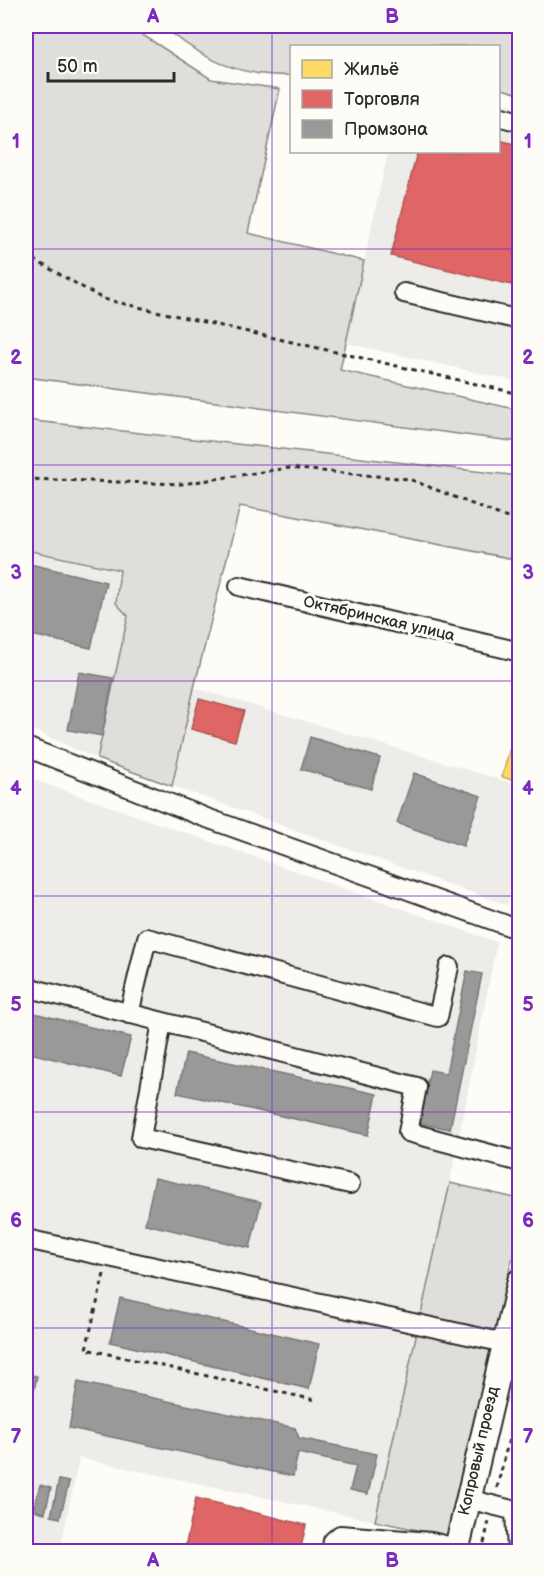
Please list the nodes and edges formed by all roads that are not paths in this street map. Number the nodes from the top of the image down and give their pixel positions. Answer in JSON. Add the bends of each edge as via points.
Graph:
{"nodes":[{"id":1,"x":500,"y":117,"type":"edge"},
{"id":2,"x":519,"y":122,"type":"edge"},
{"id":3,"x":404,"y":293,"type":"dead end"},
{"id":4,"x":519,"y":320,"type":"edge"},
{"id":5,"x":239,"y":586,"type":"dead end"},
{"id":6,"x":519,"y":652,"type":"edge"},
{"id":7,"x":26,"y":747,"type":"edge"},
{"id":8,"x":519,"y":930,"type":"edge"},
{"id":9,"x":449,"y":967,"type":"dead end"},
{"id":10,"x":26,"y":987,"type":"edge"},
{"id":11,"x":129,"y":1014,"type":"junction"},
{"id":12,"x":162,"y":1022,"type":"junction"},
{"id":13,"x":519,"y":1162,"type":"edge"},
{"id":14,"x":350,"y":1184,"type":"dead end"},
{"id":15,"x":26,"y":1239,"type":"edge"},
{"id":16,"x":519,"y":1281,"type":"edge"},
{"id":17,"x":505,"y":1343,"type":"junction"},
{"id":18,"x":468,"y":1499,"type":"junction"},
{"id":19,"x":517,"y":1512,"type":"edge"},
{"id":20,"x":399,"y":1545,"type":"edge"},
{"id":21,"x":456,"y":1550,"type":"edge"},
{"id":22,"x":331,"y":1551,"type":"edge"},
{"id":23,"x":517,"y":1551,"type":"edge"}],
"edges":[{"from":1,"to":2,"type":"street"},
{"from":3,"to":4,"type":"street"},
{"from":5,"to":6,"type":"street","name":"Октябринская улица"},
{"from":7,"to":8,"type":"street","via":[[204,817]]},
{"from":9,"to":11,"type":"street","via":[[438,1017],[147,938]]},
{"from":10,"to":11,"type":"street"},
{"from":11,"to":12,"type":"street"},
{"from":12,"to":13,"type":"street","via":[[417,1087],[408,1132]]},
{"from":12,"to":14,"type":"street","via":[[141,1138]]},
{"from":15,"to":17,"type":"street"},
{"from":16,"to":17,"type":"main road","name":"Копровый проезд"},
{"from":17,"to":18,"type":"main road","name":"Копровый проезд"},
{"from":18,"to":19,"type":"street"},
{"from":18,"to":21,"type":"main road","name":"Копровый проезд"},
{"from":19,"to":23,"type":"street"},
{"from":20,"to":21,"type":"street"},
{"from":20,"to":22,"type":"street","via":[[340,1535],[333,1541]]}]}
